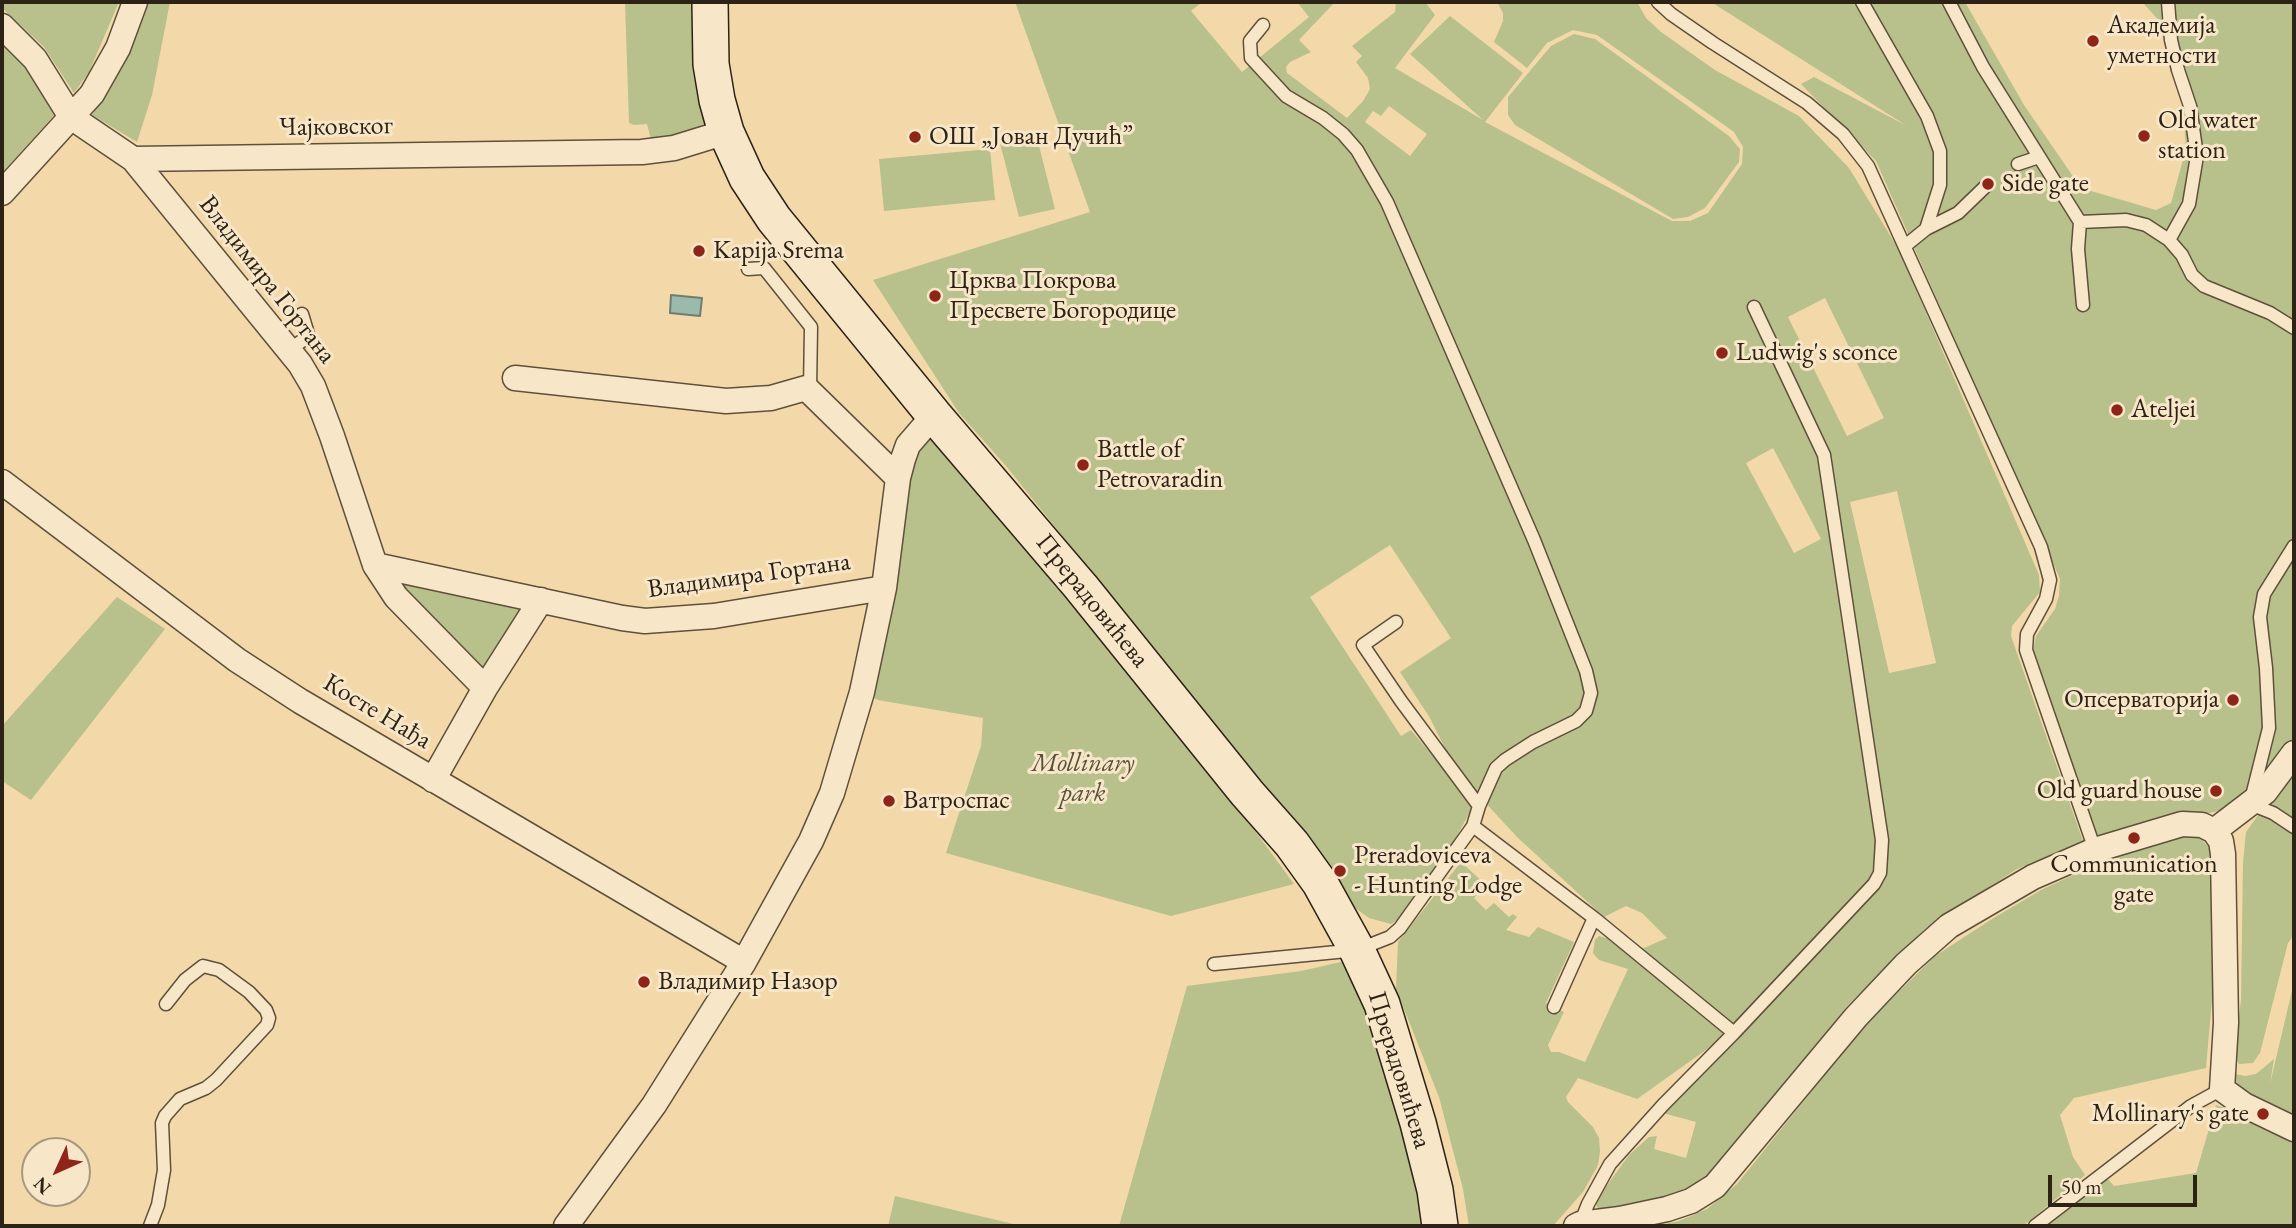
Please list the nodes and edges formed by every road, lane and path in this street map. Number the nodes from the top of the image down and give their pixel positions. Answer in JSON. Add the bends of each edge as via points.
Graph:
{"nodes":[{"id":1,"x":135,"y":2,"type":"edge"},
{"id":2,"x":710,"y":2,"type":"edge"},
{"id":3,"x":1658,"y":2,"type":"edge"},
{"id":4,"x":1862,"y":2,"type":"edge"},
{"id":5,"x":1949,"y":2,"type":"edge"},
{"id":6,"x":2168,"y":2,"type":"edge"},
{"id":7,"x":1263,"y":25,"type":"dead end"},
{"id":8,"x":2,"y":26,"type":"edge"},
{"id":9,"x":71,"y":117,"type":"junction"},
{"id":10,"x":726,"y":132,"type":"junction"},
{"id":11,"x":2039,"y":157,"type":"junction"},
{"id":12,"x":133,"y":159,"type":"junction"},
{"id":13,"x":2018,"y":164,"type":"dead end"},
{"id":14,"x":1988,"y":184,"type":"dead end"},
{"id":15,"x":2,"y":193,"type":"edge"},
{"id":16,"x":2080,"y":222,"type":"junction"},
{"id":17,"x":1926,"y":229,"type":"junction"},
{"id":18,"x":2169,"y":240,"type":"junction"},
{"id":19,"x":1905,"y":246,"type":"junction"},
{"id":20,"x":748,"y":269,"type":"dead end"},
{"id":21,"x":2083,"y":305,"type":"dead end"},
{"id":22,"x":1754,"y":307,"type":"dead end"},
{"id":23,"x":302,"y":314,"type":"dead end"},
{"id":24,"x":2294,"y":327,"type":"edge"},
{"id":25,"x":289,"y":350,"type":"junction"},
{"id":26,"x":516,"y":378,"type":"dead end"},
{"id":27,"x":810,"y":390,"type":"junction"},
{"id":28,"x":934,"y":415,"type":"junction"},
{"id":29,"x":898,"y":478,"type":"junction"},
{"id":30,"x":2,"y":482,"type":"edge"},
{"id":31,"x":2294,"y":547,"type":"edge"},
{"id":32,"x":375,"y":565,"type":"junction"},
{"id":33,"x":884,"y":588,"type":"junction"},
{"id":34,"x":541,"y":600,"type":"junction"},
{"id":35,"x":1396,"y":622,"type":"dead end"},
{"id":36,"x":485,"y":688,"type":"junction"},
{"id":37,"x":2294,"y":753,"type":"edge"},
{"id":38,"x":433,"y":780,"type":"junction"},
{"id":39,"x":2250,"y":804,"type":"junction"},
{"id":40,"x":1479,"y":807,"type":"junction"},
{"id":41,"x":1473,"y":826,"type":"junction"},
{"id":42,"x":2294,"y":827,"type":"edge"},
{"id":43,"x":2214,"y":831,"type":"junction"},
{"id":44,"x":2095,"y":850,"type":"junction"},
{"id":45,"x":1594,"y":918,"type":"junction"},
{"id":46,"x":1357,"y":950,"type":"junction"},
{"id":47,"x":744,"y":962,"type":"junction"},
{"id":48,"x":1214,"y":964,"type":"dead end"},
{"id":49,"x":166,"y":1004,"type":"dead end"},
{"id":50,"x":1553,"y":1007,"type":"dead end"},
{"id":51,"x":1734,"y":1033,"type":"junction"},
{"id":52,"x":2222,"y":1089,"type":"junction"},
{"id":53,"x":2294,"y":1129,"type":"edge"},
{"id":54,"x":1578,"y":1225,"type":"edge"},
{"id":55,"x":150,"y":1226,"type":"edge"},
{"id":56,"x":566,"y":1226,"type":"edge"},
{"id":57,"x":1440,"y":1226,"type":"edge"},
{"id":58,"x":2035,"y":1226,"type":"edge"}],
"edges":[{"from":1,"to":9,"type":"street","via":[[111,63]]},
{"from":2,"to":10,"type":"main road","name":"Прерадовићева","via":[[711,64]]},
{"from":3,"to":19,"type":"lane","via":[[1807,103],[1843,134],[1868,166]]},
{"from":4,"to":17,"type":"lane","via":[[1927,116],[1940,151],[1940,185]]},
{"from":5,"to":11,"type":"lane"},
{"from":6,"to":18,"type":"lane","via":[[2171,40],[2190,106],[2197,156],[2189,204]]},
{"from":7,"to":40,"type":"lane","via":[[1250,41],[1251,58],[1286,96],[1343,134],[1387,201],[1586,671],[1591,693],[1586,711],[1496,768]]},
{"from":8,"to":9,"type":"street","via":[[35,59]]},
{"from":9,"to":12,"type":"street"},
{"from":9,"to":15,"type":"street"},
{"from":10,"to":12,"type":"street","name":"Чајковског","via":[[674,148],[642,152]]},
{"from":10,"to":28,"type":"main road","name":"Прерадовићева","via":[[747,178],[774,219]]},
{"from":11,"to":13,"type":"lane"},
{"from":11,"to":16,"type":"lane"},
{"from":12,"to":25,"type":"street","name":"Владимира Гортана"},
{"from":14,"to":17,"type":"lane","via":[[1958,213]]},
{"from":16,"to":18,"type":"lane","via":[[2126,220],[2146,225]]},
{"from":16,"to":21,"type":"lane"},
{"from":17,"to":19,"type":"lane"},
{"from":18,"to":24,"type":"lane","via":[[2204,286]]},
{"from":19,"to":44,"type":"lane","via":[[2041,547],[2050,580],[2046,599],[2027,634],[2026,650]]},
{"from":20,"to":27,"type":"lane","via":[[764,268],[811,327]]},
{"from":22,"to":51,"type":"lane","via":[[1824,455],[1882,840],[1880,873],[1874,884]]},
{"from":23,"to":25,"type":"lane","via":[[308,334]]},
{"from":25,"to":32,"type":"street","name":"Владимира Гортана","via":[[322,406]]},
{"from":26,"to":27,"type":"street","via":[[726,401]]},
{"from":27,"to":29,"type":"street"},
{"from":28,"to":29,"type":"street","via":[[908,445]]},
{"from":28,"to":46,"type":"main road","name":"Прерадовићева","via":[[1292,844]]},
{"from":29,"to":33,"type":"street"},
{"from":30,"to":38,"type":"street","name":"Косте Нађа","via":[[237,660]]},
{"from":31,"to":39,"type":"lane","via":[[2264,594],[2260,617],[2269,728]]},
{"from":32,"to":34,"type":"street","name":"Владимира Гортана"},
{"from":32,"to":36,"type":"street","via":[[396,597]]},
{"from":33,"to":34,"type":"street","name":"Владимира Гортана","via":[[714,616],[645,621]]},
{"from":33,"to":47,"type":"street","via":[[862,692],[832,793],[811,841]]},
{"from":34,"to":36,"type":"street"},
{"from":35,"to":40,"type":"lane","via":[[1363,645]]},
{"from":36,"to":38,"type":"street"},
{"from":37,"to":39,"type":"street","via":[[2265,792]]},
{"from":38,"to":47,"type":"street","name":"Косте Нађа"},
{"from":39,"to":42,"type":"lane"},
{"from":39,"to":43,"type":"street"},
{"from":40,"to":41,"type":"lane"},
{"from":41,"to":45,"type":"lane"},
{"from":41,"to":46,"type":"lane","via":[[1400,928]]},
{"from":43,"to":44,"type":"street","via":[[2182,824]]},
{"from":43,"to":52,"type":"street","via":[[2223,854],[2226,1023]]},
{"from":44,"to":54,"type":"street","via":[[2022,882],[1928,943],[1856,1017],[1715,1186],[1667,1209]]},
{"from":45,"to":50,"type":"lane"},
{"from":45,"to":51,"type":"lane"},
{"from":46,"to":48,"type":"lane"},
{"from":46,"to":57,"type":"main road","name":"Прерадовићева","via":[[1402,1063]]},
{"from":47,"to":56,"type":"street","via":[[654,1105]]},
{"from":49,"to":55,"type":"lane","via":[[203,966],[219,970],[249,992],[270,1018],[216,1080],[180,1099],[165,1116],[164,1170]]},
{"from":51,"to":54,"type":"lane","via":[[1610,1164]]},
{"from":52,"to":53,"type":"street"},
{"from":52,"to":58,"type":"lane","via":[[2191,1106]]}]}
